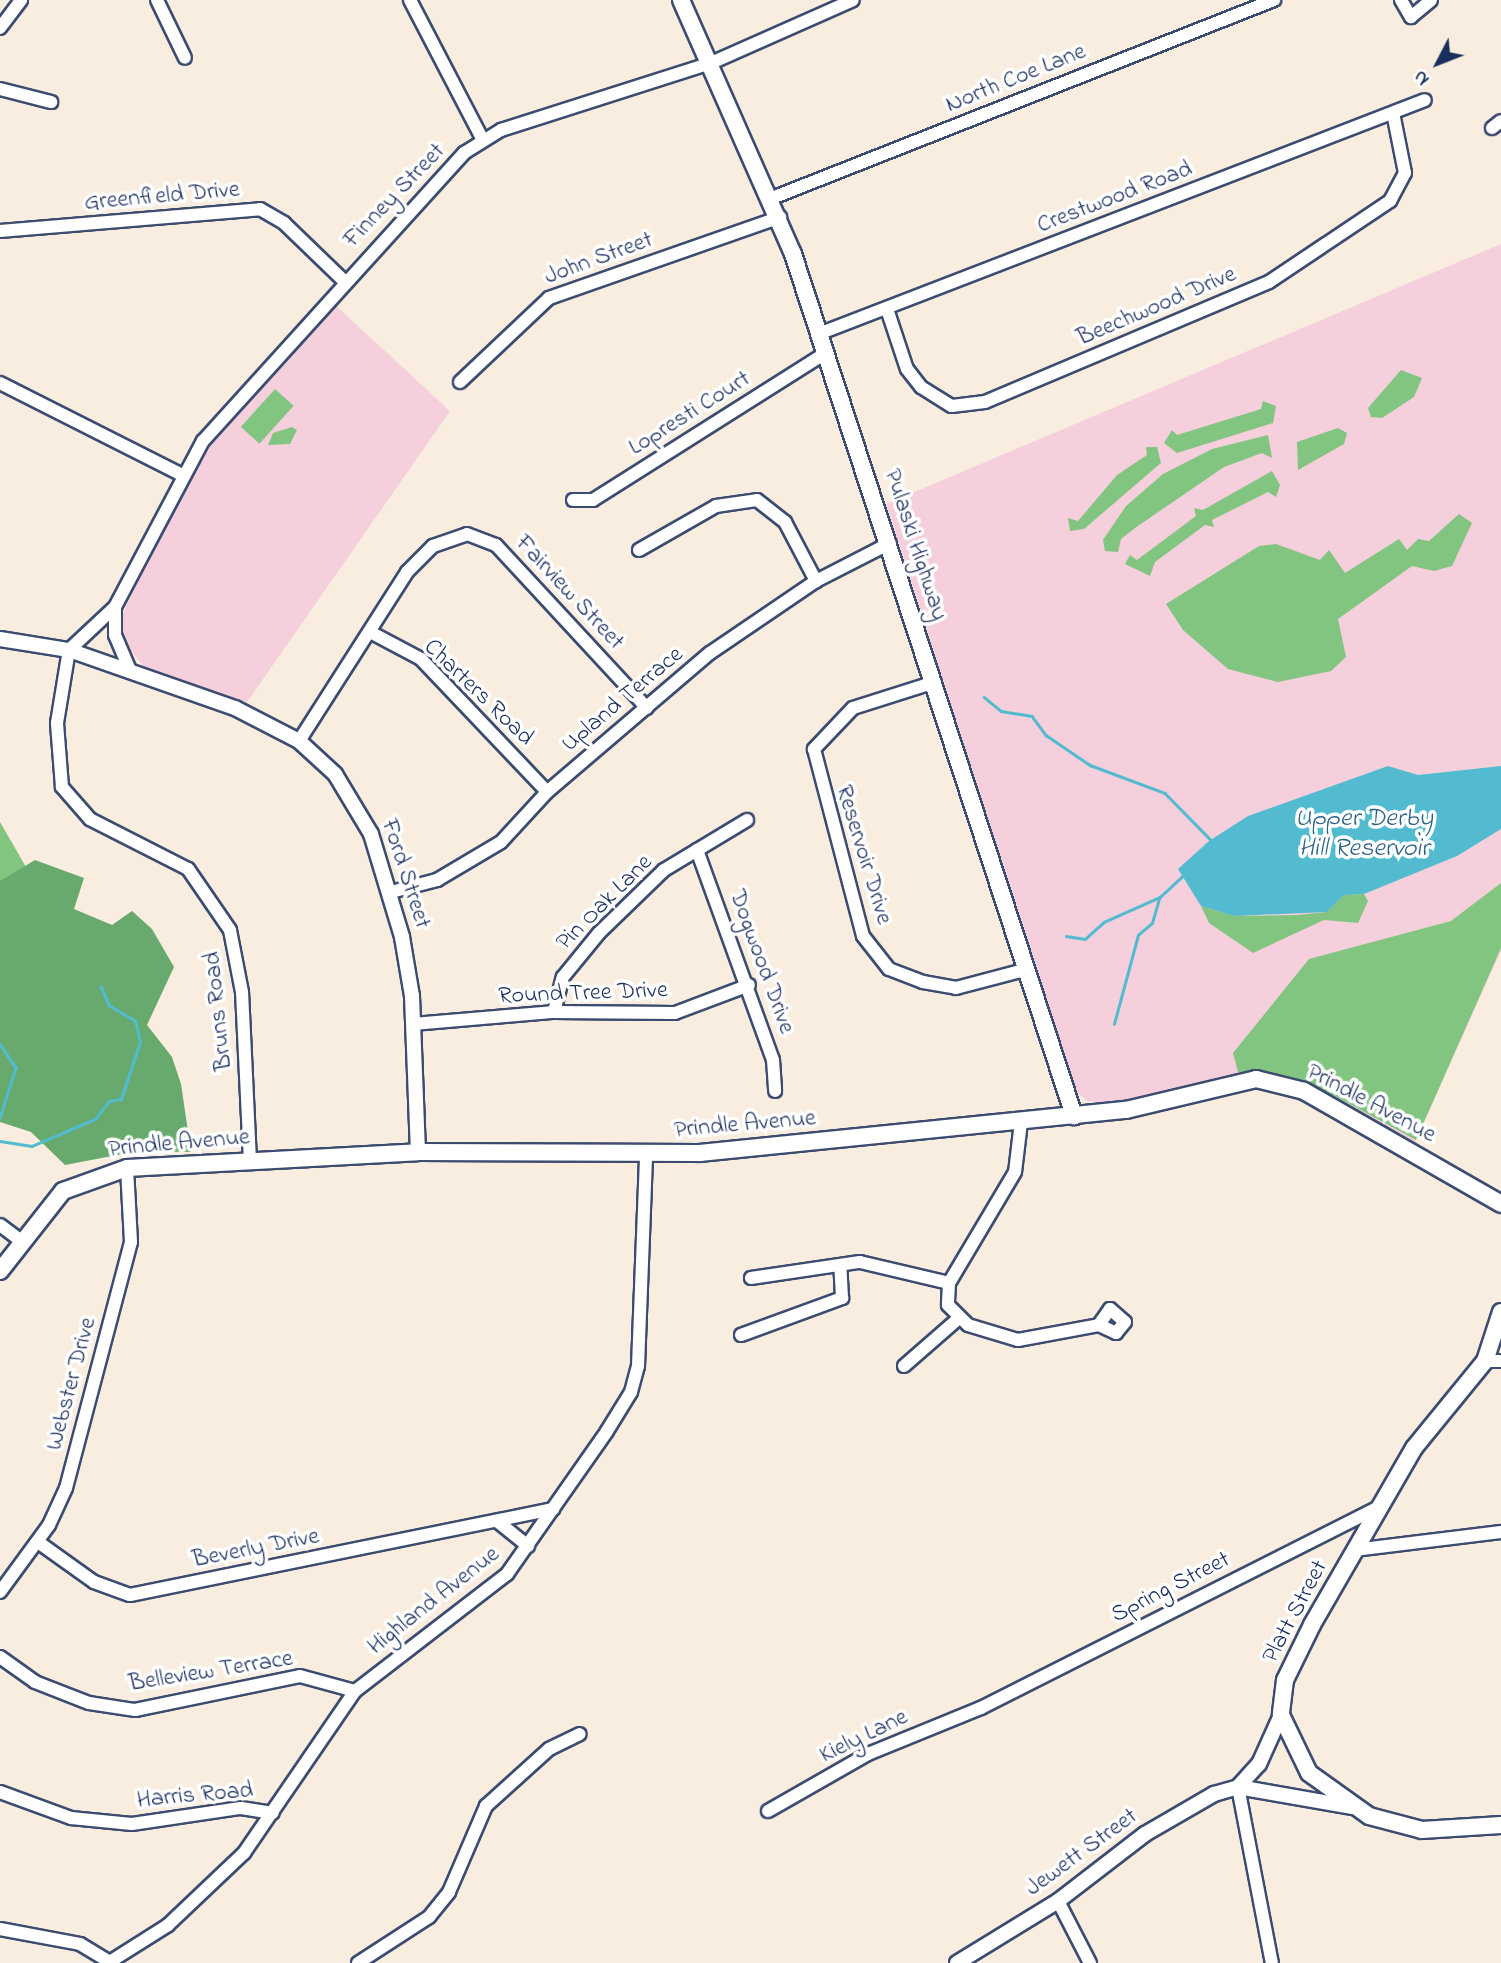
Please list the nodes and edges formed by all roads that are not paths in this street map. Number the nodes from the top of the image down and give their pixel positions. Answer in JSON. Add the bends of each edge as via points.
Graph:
{"nodes":[{"id":1,"x":21,"y":0,"type":"edge"},
{"id":2,"x":157,"y":0,"type":"edge"},
{"id":3,"x":410,"y":0,"type":"edge"},
{"id":4,"x":681,"y":0,"type":"edge"},
{"id":5,"x":853,"y":0,"type":"edge"},
{"id":6,"x":1274,"y":0,"type":"edge"},
{"id":7,"x":1401,"y":0,"type":"edge"},
{"id":8,"x":1431,"y":0,"type":"edge"},
{"id":9,"x":0,"y":28,"type":"edge"},
{"id":10,"x":185,"y":58,"type":"dead end"},
{"id":11,"x":711,"y":63,"type":"junction"},
{"id":12,"x":0,"y":89,"type":"edge"},
{"id":13,"x":1424,"y":100,"type":"dead end"},
{"id":14,"x":51,"y":102,"type":"dead end"},
{"id":15,"x":1393,"y":113,"type":"junction"},
{"id":16,"x":482,"y":140,"type":"junction"},
{"id":17,"x":772,"y":198,"type":"junction"},
{"id":18,"x":780,"y":217,"type":"junction"},
{"id":19,"x":0,"y":231,"type":"edge"},
{"id":20,"x":343,"y":280,"type":"junction"},
{"id":21,"x":887,"y":309,"type":"junction"},
{"id":22,"x":821,"y":333,"type":"junction"},
{"id":23,"x":827,"y":352,"type":"junction"},
{"id":24,"x":460,"y":382,"type":"dead end"},
{"id":25,"x":0,"y":383,"type":"edge"},
{"id":26,"x":182,"y":475,"type":"junction"},
{"id":27,"x":573,"y":500,"type":"dead end"},
{"id":28,"x":890,"y":542,"type":"junction"},
{"id":29,"x":639,"y":550,"type":"dead end"},
{"id":30,"x":816,"y":581,"type":"junction"},
{"id":31,"x":115,"y":607,"type":"junction"},
{"id":32,"x":372,"y":633,"type":"junction"},
{"id":33,"x":0,"y":639,"type":"edge"},
{"id":34,"x":69,"y":650,"type":"junction"},
{"id":35,"x":130,"y":671,"type":"junction"},
{"id":36,"x":935,"y":682,"type":"junction"},
{"id":37,"x":647,"y":708,"type":"junction"},
{"id":38,"x":299,"y":741,"type":"junction"},
{"id":39,"x":547,"y":792,"type":"junction"},
{"id":40,"x":747,"y":820,"type":"dead end"},
{"id":41,"x":698,"y":850,"type":"junction"},
{"id":42,"x":391,"y":892,"type":"junction"},
{"id":43,"x":1024,"y":970,"type":"junction"},
{"id":44,"x":749,"y":985,"type":"junction"},
{"id":45,"x":554,"y":1013,"type":"junction"},
{"id":46,"x":413,"y":1024,"type":"junction"},
{"id":47,"x":775,"y":1091,"type":"dead end"},
{"id":48,"x":1074,"y":1116,"type":"junction"},
{"id":49,"x":1021,"y":1122,"type":"junction"},
{"id":50,"x":418,"y":1152,"type":"junction"},
{"id":51,"x":646,"y":1156,"type":"junction"},
{"id":52,"x":250,"y":1161,"type":"junction"},
{"id":53,"x":127,"y":1168,"type":"junction"},
{"id":54,"x":1501,"y":1204,"type":"edge"},
{"id":55,"x":0,"y":1225,"type":"edge"},
{"id":56,"x":20,"y":1240,"type":"junction"},
{"id":57,"x":840,"y":1265,"type":"junction"},
{"id":58,"x":0,"y":1271,"type":"edge"},
{"id":59,"x":751,"y":1278,"type":"dead end"},
{"id":60,"x":949,"y":1283,"type":"junction"},
{"id":61,"x":1501,"y":1312,"type":"edge"},
{"id":62,"x":959,"y":1318,"type":"junction"},
{"id":63,"x":1098,"y":1325,"type":"dead end"},
{"id":64,"x":741,"y":1335,"type":"dead end"},
{"id":65,"x":1493,"y":1361,"type":"edge"},
{"id":66,"x":904,"y":1366,"type":"dead end"},
{"id":67,"x":1381,"y":1506,"type":"junction"},
{"id":68,"x":553,"y":1509,"type":"junction"},
{"id":69,"x":496,"y":1521,"type":"junction"},
{"id":70,"x":1501,"y":1532,"type":"edge"},
{"id":71,"x":38,"y":1542,"type":"junction"},
{"id":72,"x":528,"y":1546,"type":"junction"},
{"id":73,"x":1354,"y":1550,"type":"junction"},
{"id":74,"x":0,"y":1592,"type":"edge"},
{"id":75,"x":0,"y":1657,"type":"edge"},
{"id":76,"x":355,"y":1691,"type":"junction"},
{"id":77,"x":981,"y":1708,"type":"joint"},
{"id":78,"x":1281,"y":1715,"type":"junction"},
{"id":79,"x":580,"y":1734,"type":"dead end"},
{"id":80,"x":1238,"y":1787,"type":"junction"},
{"id":81,"x":0,"y":1792,"type":"edge"},
{"id":82,"x":1352,"y":1807,"type":"junction"},
{"id":83,"x":768,"y":1811,"type":"dead end"},
{"id":84,"x":273,"y":1812,"type":"junction"},
{"id":85,"x":1501,"y":1825,"type":"edge"},
{"id":86,"x":1058,"y":1901,"type":"junction"},
{"id":87,"x":0,"y":1929,"type":"edge"},
{"id":88,"x":109,"y":1962,"type":"edge"},
{"id":89,"x":358,"y":1963,"type":"edge"},
{"id":90,"x":957,"y":1963,"type":"edge"},
{"id":91,"x":1090,"y":1963,"type":"edge"},
{"id":92,"x":1272,"y":1963,"type":"edge"}],
"edges":[{"from":1,"to":9,"type":"street"},
{"from":2,"to":10,"type":"street"},
{"from":3,"to":16,"type":"street"},
{"from":4,"to":11,"type":"main road","name":"Pulaski Highway"},
{"from":5,"to":11,"type":"street","name":"Finney Street"},
{"from":6,"to":17,"type":"street","name":"North Coe Lane"},
{"from":7,"to":8,"type":"street","via":[[1411,18]]},
{"from":11,"to":16,"type":"street","name":"Finney Street"},
{"from":11,"to":17,"type":"main road","name":"Pulaski Highway"},
{"from":12,"to":14,"type":"street"},
{"from":13,"to":15,"type":"street","name":"Crestwood Road"},
{"from":15,"to":21,"type":"street","name":"Crestwood Road"},
{"from":15,"to":21,"type":"street","name":"Beechwood Drive","via":[[1405,173],[1390,201],[1269,282],[985,402],[952,406],[921,387],[907,369]]},
{"from":16,"to":20,"type":"street","name":"Finney Street","via":[[448,167]]},
{"from":17,"to":18,"type":"main road","name":"Pulaski Highway"},
{"from":18,"to":22,"type":"main road","name":"Pulaski Highway"},
{"from":18,"to":24,"type":"street","name":"John Street","via":[[549,298]]},
{"from":19,"to":20,"type":"street","name":"Greenfield Drive","via":[[260,209],[284,223]]},
{"from":20,"to":26,"type":"street","name":"Finney Street","via":[[239,397]]},
{"from":21,"to":22,"type":"street","name":"Crestwood Road"},
{"from":22,"to":23,"type":"main road","name":"Pulaski Highway"},
{"from":23,"to":27,"type":"street","name":"Lopresti Court","via":[[593,500]]},
{"from":23,"to":28,"type":"main road","name":"Pulaski Highway"},
{"from":25,"to":26,"type":"street"},
{"from":26,"to":31,"type":"street","name":"Finney Street"},
{"from":28,"to":30,"type":"street","name":"Upland Terrace"},
{"from":28,"to":36,"type":"main road","name":"Pulaski Highway"},
{"from":29,"to":30,"type":"street","via":[[716,506],[757,500],[785,522]]},
{"from":30,"to":37,"type":"street","name":"Upland Terrace","via":[[710,653]]},
{"from":31,"to":34,"type":"street","name":"Finney Street"},
{"from":31,"to":35,"type":"street","via":[[115,635]]},
{"from":32,"to":37,"type":"street","name":"Fairview Street","via":[[407,572],[433,546],[467,534],[496,545]]},
{"from":32,"to":38,"type":"street","name":"Fairview Street"},
{"from":32,"to":39,"type":"street","name":"Charters Road","via":[[421,659]]},
{"from":33,"to":34,"type":"street","name":"Ford Street"},
{"from":34,"to":35,"type":"street","name":"Ford Street"},
{"from":34,"to":52,"type":"street","name":"Bruns Road","via":[[57,723],[62,787],[90,819],[188,869],[230,930],[242,992]]},
{"from":35,"to":38,"type":"street","name":"Ford Street","via":[[235,708]]},
{"from":36,"to":43,"type":"main road","name":"Pulaski Highway"},
{"from":36,"to":43,"type":"street","name":"Reservoir Drive","via":[[853,708],[814,749],[863,936],[889,969],[956,989]]},
{"from":37,"to":39,"type":"street","name":"Upland Terrace"},
{"from":38,"to":42,"type":"street","name":"Ford Street","via":[[356,805]]},
{"from":39,"to":42,"type":"street","name":"Upland Terrace","via":[[501,842],[437,880]]},
{"from":40,"to":41,"type":"street","name":"Pin Oak Lane"},
{"from":41,"to":44,"type":"street","name":"Dogwood Drive"},
{"from":41,"to":45,"type":"street","name":"Pin Oak Lane","via":[[664,870],[600,933],[563,976]]},
{"from":42,"to":46,"type":"street","name":"Ford Street"},
{"from":43,"to":48,"type":"main road","name":"Pulaski Highway"},
{"from":44,"to":45,"type":"street","name":"Round Tree Drive","via":[[675,1013]]},
{"from":44,"to":47,"type":"street","name":"Dogwood Drive","via":[[774,1060]]},
{"from":45,"to":46,"type":"street","name":"Round Tree Drive"},
{"from":46,"to":50,"type":"street","name":"Ford Street"},
{"from":48,"to":49,"type":"main road","name":"Prindle Avenue"},
{"from":48,"to":54,"type":"main road","name":"Prindle Avenue","via":[[1271,1080],[1330,1105]]},
{"from":49,"to":51,"type":"main road","name":"Prindle Avenue"},
{"from":49,"to":60,"type":"street","via":[[1008,1189]]},
{"from":50,"to":51,"type":"main road","name":"Prindle Avenue"},
{"from":50,"to":52,"type":"main road","name":"Prindle Avenue"},
{"from":51,"to":68,"type":"street","name":"Highland Avenue","via":[[636,1378]]},
{"from":52,"to":53,"type":"main road","name":"Prindle Avenue"},
{"from":53,"to":56,"type":"main road","name":"Prindle Avenue","via":[[63,1191]]},
{"from":53,"to":71,"type":"street","name":"Webster Drive","via":[[132,1225],[126,1265],[66,1488]]},
{"from":55,"to":56,"type":"street"},
{"from":56,"to":58,"type":"main road","name":"Prindle Avenue"},
{"from":57,"to":59,"type":"street"},
{"from":57,"to":60,"type":"street","via":[[889,1265]]},
{"from":57,"to":64,"type":"street","via":[[842,1298]]},
{"from":60,"to":62,"type":"street","via":[[945,1296]]},
{"from":61,"to":65,"type":"main road","name":"Platt Street"},
{"from":62,"to":63,"type":"street","via":[[1018,1340]]},
{"from":62,"to":66,"type":"street"},
{"from":65,"to":67,"type":"main road","name":"Platt Street","via":[[1424,1433]]},
{"from":67,"to":73,"type":"main road","name":"Platt Street"},
{"from":67,"to":77,"type":"street","name":"Spring Street"},
{"from":68,"to":69,"type":"street","name":"Beverly Drive"},
{"from":68,"to":72,"type":"street","name":"Highland Avenue"},
{"from":69,"to":71,"type":"street","name":"Beverly Drive","via":[[130,1595],[94,1583]]},
{"from":69,"to":72,"type":"street"},
{"from":70,"to":73,"type":"street"},
{"from":71,"to":74,"type":"street","name":"Webster Drive"},
{"from":72,"to":76,"type":"street","name":"Highland Avenue","via":[[497,1583]]},
{"from":73,"to":78,"type":"main road","name":"Platt Street","via":[[1289,1670]]},
{"from":75,"to":76,"type":"street","name":"Belleview Terrace","via":[[35,1682],[89,1703],[135,1710],[300,1676]]},
{"from":76,"to":84,"type":"street","name":"Highland Avenue"},
{"from":77,"to":83,"type":"street","name":"Kiely Lane","via":[[868,1754]]},
{"from":78,"to":80,"type":"street","name":"Platt Street","via":[[1259,1764]]},
{"from":78,"to":82,"type":"main road","via":[[1302,1764]]},
{"from":79,"to":89,"type":"street","via":[[549,1749],[486,1806],[449,1892],[429,1917]]},
{"from":80,"to":82,"type":"street"},
{"from":80,"to":86,"type":"street","name":"Jewett Street","via":[[1145,1834]]},
{"from":80,"to":92,"type":"street"},
{"from":81,"to":84,"type":"street","name":"Harris Road","via":[[71,1818],[132,1824],[241,1808]]},
{"from":82,"to":85,"type":"main road","via":[[1422,1830]]},
{"from":84,"to":88,"type":"street","name":"Highland Avenue","via":[[244,1853],[168,1925]]},
{"from":86,"to":90,"type":"street","name":"Jewett Street"},
{"from":86,"to":91,"type":"street"},
{"from":87,"to":88,"type":"street","via":[[80,1944]]}]}
